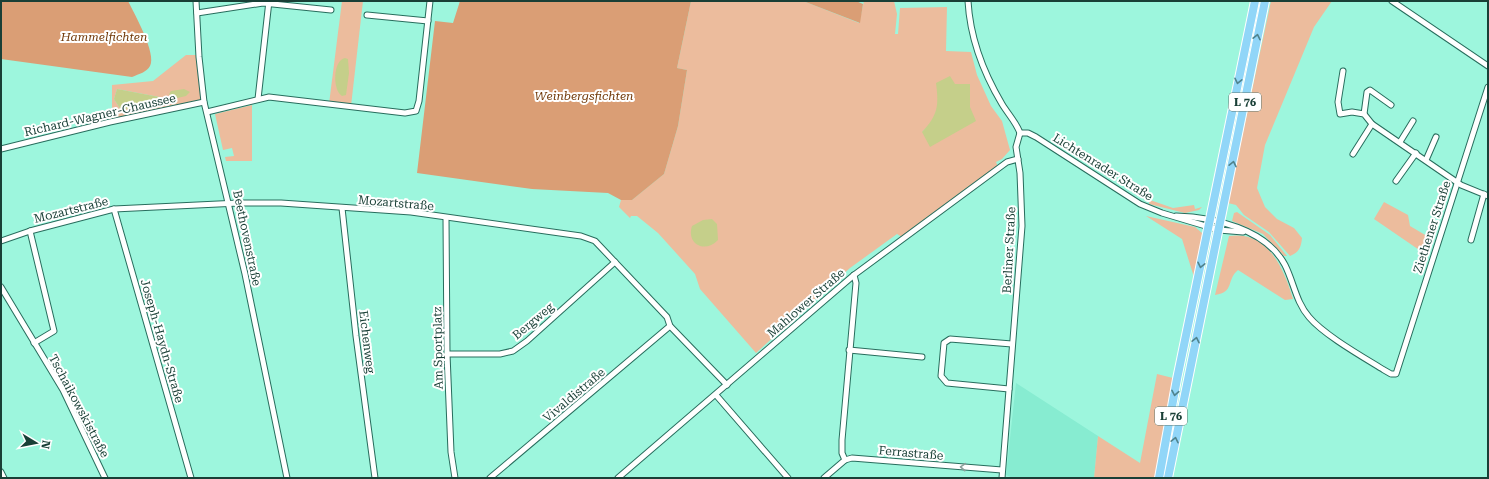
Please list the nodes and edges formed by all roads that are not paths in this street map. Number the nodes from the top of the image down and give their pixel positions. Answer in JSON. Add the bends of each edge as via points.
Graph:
{"nodes":[{"id":1,"x":196,"y":1,"type":"edge"},
{"id":2,"x":430,"y":1,"type":"edge"},
{"id":3,"x":968,"y":1,"type":"edge"},
{"id":4,"x":1255,"y":1,"type":"edge"},
{"id":5,"x":1265,"y":1,"type":"edge"},
{"id":6,"x":1392,"y":1,"type":"edge"},
{"id":7,"x":269,"y":2,"type":"edge"},
{"id":8,"x":331,"y":10,"type":"dead end"},
{"id":9,"x":197,"y":12,"type":"junction"},
{"id":10,"x":367,"y":15,"type":"dead end"},
{"id":11,"x":428,"y":21,"type":"junction"},
{"id":12,"x":1488,"y":66,"type":"edge"},
{"id":13,"x":1343,"y":71,"type":"dead end"},
{"id":14,"x":1488,"y":87,"type":"edge"},
{"id":15,"x":258,"y":99,"type":"junction"},
{"id":16,"x":204,"y":102,"type":"junction"},
{"id":17,"x":1391,"y":105,"type":"dead end"},
{"id":18,"x":207,"y":112,"type":"junction"},
{"id":19,"x":1364,"y":114,"type":"junction"},
{"id":20,"x":1413,"y":121,"type":"dead end"},
{"id":21,"x":1372,"y":124,"type":"junction"},
{"id":22,"x":1020,"y":133,"type":"junction"},
{"id":23,"x":1436,"y":137,"type":"dead end"},
{"id":24,"x":1400,"y":142,"type":"junction"},
{"id":25,"x":1,"y":149,"type":"edge"},
{"id":26,"x":1416,"y":153,"type":"junction"},
{"id":27,"x":1353,"y":154,"type":"dead end"},
{"id":28,"x":1018,"y":159,"type":"junction"},
{"id":29,"x":1426,"y":160,"type":"junction"},
{"id":30,"x":1396,"y":181,"type":"dead end"},
{"id":31,"x":1457,"y":182,"type":"junction"},
{"id":32,"x":1486,"y":195,"type":"edge"},
{"id":33,"x":230,"y":204,"type":"junction"},
{"id":34,"x":342,"y":208,"type":"junction"},
{"id":35,"x":114,"y":209,"type":"junction"},
{"id":36,"x":1176,"y":216,"type":"junction"},
{"id":37,"x":446,"y":218,"type":"junction"},
{"id":38,"x":1209,"y":223,"type":"junction"},
{"id":39,"x":1220,"y":226,"type":"junction"},
{"id":40,"x":30,"y":231,"type":"junction"},
{"id":41,"x":1246,"y":232,"type":"junction"},
{"id":42,"x":1471,"y":240,"type":"dead end"},
{"id":43,"x":1,"y":241,"type":"edge"},
{"id":44,"x":615,"y":262,"type":"junction"},
{"id":45,"x":854,"y":275,"type":"junction"},
{"id":46,"x":1,"y":287,"type":"edge"},
{"id":47,"x":670,"y":326,"type":"junction"},
{"id":48,"x":34,"y":343,"type":"junction"},
{"id":49,"x":1012,"y":344,"type":"junction"},
{"id":50,"x":849,"y":350,"type":"junction"},
{"id":51,"x":447,"y":354,"type":"junction"},
{"id":52,"x":922,"y":357,"type":"dead end"},
{"id":53,"x":1396,"y":374,"type":"joint"},
{"id":54,"x":727,"y":385,"type":"junction"},
{"id":55,"x":1009,"y":389,"type":"junction"},
{"id":56,"x":716,"y":395,"type":"junction"},
{"id":57,"x":845,"y":460,"type":"junction"},
{"id":58,"x":1002,"y":470,"type":"junction"},
{"id":59,"x":1,"y":472,"type":"edge"},
{"id":60,"x":4,"y":478,"type":"edge"},
{"id":61,"x":105,"y":478,"type":"edge"},
{"id":62,"x":190,"y":478,"type":"edge"},
{"id":63,"x":287,"y":478,"type":"edge"},
{"id":64,"x":375,"y":478,"type":"edge"},
{"id":65,"x":454,"y":478,"type":"edge"},
{"id":66,"x":490,"y":478,"type":"edge"},
{"id":67,"x":618,"y":478,"type":"edge"},
{"id":68,"x":788,"y":478,"type":"edge"},
{"id":69,"x":824,"y":478,"type":"edge"},
{"id":70,"x":1002,"y":478,"type":"edge"},
{"id":71,"x":1159,"y":478,"type":"edge"},
{"id":72,"x":1168,"y":478,"type":"edge"}],
"edges":[{"from":1,"to":9,"type":"street","name":"Beethovenstraße"},
{"from":2,"to":11,"type":"street"},
{"from":3,"to":22,"type":"street","via":[[970,23],[979,56],[991,83]]},
{"from":4,"to":38,"type":"main road","number":"L 76","one_way":true},
{"from":39,"to":5,"type":"main road","number":"L 76","one_way":true},
{"from":6,"to":12,"type":"street"},
{"from":7,"to":8,"type":"street"},
{"from":7,"to":9,"type":"street"},
{"from":7,"to":15,"type":"street"},
{"from":9,"to":16,"type":"street","name":"Beethovenstraße"},
{"from":10,"to":11,"type":"street"},
{"from":11,"to":15,"type":"street","via":[[416,111],[273,98]]},
{"from":13,"to":19,"type":"street","via":[[1338,96],[1340,114]]},
{"from":14,"to":31,"type":"street","name":"Ziethener Straße"},
{"from":15,"to":18,"type":"street"},
{"from":16,"to":18,"type":"street","name":"Beethovenstraße"},
{"from":16,"to":25,"type":"street","name":"Richard-Wagner-Chaussee"},
{"from":17,"to":19,"type":"street","via":[[1370,90],[1367,92]]},
{"from":18,"to":33,"type":"street","name":"Beethovenstraße"},
{"from":19,"to":21,"type":"street"},
{"from":20,"to":24,"type":"street"},
{"from":21,"to":24,"type":"street"},
{"from":21,"to":27,"type":"street"},
{"from":22,"to":28,"type":"street","name":"Berliner Straße","via":[[1016,142]]},
{"from":22,"to":36,"type":"street","name":"Lichtenrader Straße","via":[[1036,137],[1140,204]]},
{"from":23,"to":29,"type":"street"},
{"from":24,"to":26,"type":"street"},
{"from":26,"to":29,"type":"street"},
{"from":26,"to":30,"type":"street"},
{"from":28,"to":45,"type":"street","name":"Mahlower Straße","via":[[1007,162]]},
{"from":28,"to":49,"type":"street","name":"Berliner Straße","via":[[1022,226]]},
{"from":29,"to":31,"type":"street"},
{"from":31,"to":32,"type":"street"},
{"from":31,"to":53,"type":"street","name":"Ziethener Straße"},
{"from":32,"to":42,"type":"street"},
{"from":33,"to":34,"type":"street","name":"Mozartstraße","via":[[281,203]]},
{"from":33,"to":35,"type":"street","name":"Mozartstraße"},
{"from":33,"to":63,"type":"street","name":"Beethovenstraße"},
{"from":34,"to":37,"type":"street","name":"Mozartstraße","via":[[411,212]]},
{"from":34,"to":64,"type":"street","name":"Eichenweg"},
{"from":35,"to":40,"type":"street","name":"Mozartstraße"},
{"from":35,"to":62,"type":"street","name":"Joseph-Haydn-Straße"},
{"from":36,"to":38,"type":"street","name":"Lichtenrader Straße"},
{"from":36,"to":38,"type":"street","name":"Lichtenrader Straße","via":[[1198,216]]},
{"from":37,"to":44,"type":"street","name":"Mozartstraße","via":[[581,236],[595,240]]},
{"from":37,"to":51,"type":"street","name":"Am Sportplatz"},
{"from":38,"to":39,"type":"street","name":"Lichtenrader Straße"},
{"from":38,"to":39,"type":"street","name":"Lichtenrader Straße"},
{"from":38,"to":71,"type":"main road","number":"L 76","one_way":true},
{"from":39,"to":41,"type":"street","name":"Lichtenrader Straße"},
{"from":39,"to":41,"type":"street","name":"Lichtenrader Straße"},
{"from":72,"to":39,"type":"main road","number":"L 76","one_way":true},
{"from":40,"to":43,"type":"street","name":"Mozartstraße"},
{"from":40,"to":48,"type":"street","via":[[54,331]]},
{"from":41,"to":53,"type":"street","name":"Lichtenrader Straße","via":[[1260,238],[1278,254],[1286,267],[1298,302],[1310,318],[1384,370]]},
{"from":44,"to":47,"type":"street","name":"Mozartstraße","via":[[667,317]]},
{"from":44,"to":51,"type":"street","name":"Bergweg","via":[[527,342],[513,351],[500,354]]},
{"from":45,"to":50,"type":"street","via":[[856,283]]},
{"from":45,"to":54,"type":"street","name":"Mahlower Straße"},
{"from":46,"to":48,"type":"street","name":"Tschaikowskistraße"},
{"from":47,"to":54,"type":"street","name":"Mozartstraße"},
{"from":47,"to":66,"type":"street","name":"Vivaldistraße"},
{"from":48,"to":61,"type":"street","name":"Tschaikowskistraße","via":[[63,390]]},
{"from":49,"to":55,"type":"street","name":"Berliner Straße"},
{"from":49,"to":55,"type":"street","via":[[950,339],[944,344],[941,376],[947,383]]},
{"from":50,"to":52,"type":"street"},
{"from":50,"to":57,"type":"street","via":[[842,440]]},
{"from":51,"to":65,"type":"street","name":"Am Sportplatz"},
{"from":54,"to":56,"type":"street","name":"Mahlower Straße"},
{"from":55,"to":58,"type":"street","name":"Berliner Straße"},
{"from":56,"to":67,"type":"street","name":"Mahlower Straße"},
{"from":56,"to":68,"type":"street"},
{"from":58,"to":57,"type":"street","name":"Ferrastraße","one_way":true,"via":[[852,458]]},
{"from":57,"to":69,"type":"street","name":"Ferrastraße"},
{"from":58,"to":70,"type":"street","name":"Berliner Straße"},
{"from":59,"to":60,"type":"street"}]}
